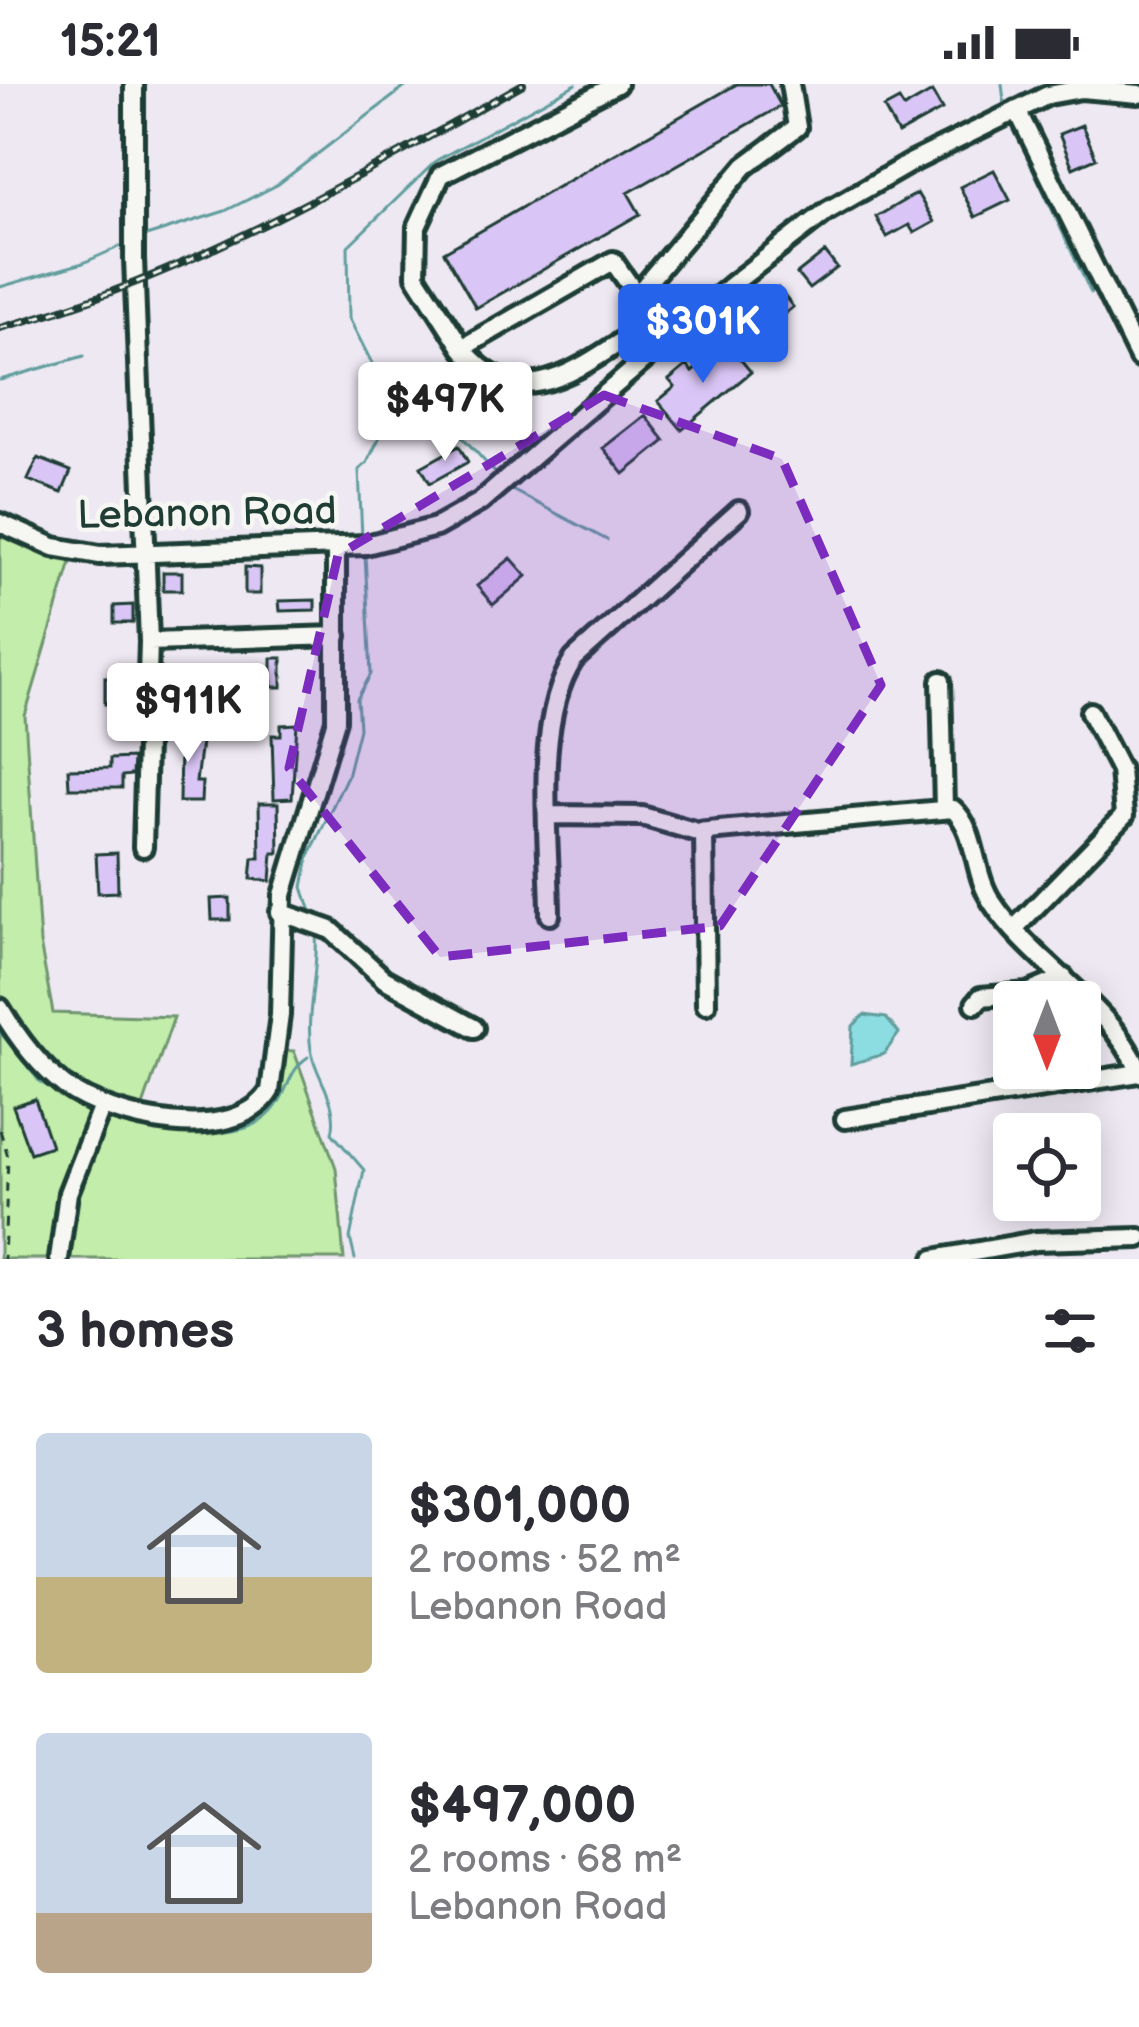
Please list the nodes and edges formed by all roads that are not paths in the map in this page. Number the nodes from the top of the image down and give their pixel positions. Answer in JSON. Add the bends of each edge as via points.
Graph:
{"nodes":[{"id":1,"x":134,"y":84,"type":"edge"},
{"id":2,"x":617,"y":84,"type":"edge"},
{"id":3,"x":790,"y":84,"type":"edge"},
{"id":4,"x":1139,"y":94,"type":"edge"},
{"id":5,"x":1017,"y":110,"type":"junction"},
{"id":6,"x":637,"y":295,"type":"junction"},
{"id":7,"x":655,"y":320,"type":"junction"},
{"id":8,"x":668,"y":340,"type":"junction"},
{"id":9,"x":462,"y":348,"type":"junction"},
{"id":10,"x":1139,"y":358,"type":"edge"},
{"id":11,"x":739,"y":511,"type":"dead end"},
{"id":12,"x":0,"y":523,"type":"edge"},
{"id":13,"x":336,"y":547,"type":"junction"},
{"id":14,"x":147,"y":550,"type":"junction"},
{"id":15,"x":337,"y":636,"type":"junction"},
{"id":16,"x":149,"y":642,"type":"junction"},
{"id":17,"x":941,"y":681,"type":"dead end"},
{"id":18,"x":1090,"y":712,"type":"dead end"},
{"id":19,"x":944,"y":808,"type":"junction"},
{"id":20,"x":550,"y":815,"type":"junction"},
{"id":21,"x":704,"y":832,"type":"junction"},
{"id":22,"x":143,"y":847,"type":"dead end"},
{"id":23,"x":280,"y":913,"type":"junction"},
{"id":24,"x":550,"y":915,"type":"dead end"},
{"id":25,"x":1015,"y":928,"type":"junction"},
{"id":26,"x":1064,"y":978,"type":"junction"},
{"id":27,"x":706,"y":1004,"type":"dead end"},
{"id":28,"x":975,"y":1004,"type":"dead end"},
{"id":29,"x":0,"y":1008,"type":"edge"},
{"id":30,"x":474,"y":1028,"type":"dead end"},
{"id":31,"x":1139,"y":1071,"type":"edge"},
{"id":32,"x":102,"y":1106,"type":"junction"},
{"id":33,"x":845,"y":1119,"type":"dead end"},
{"id":34,"x":1139,"y":1238,"type":"edge"},
{"id":35,"x":59,"y":1259,"type":"edge"},
{"id":36,"x":934,"y":1259,"type":"edge"}],
"edges":[{"from":1,"to":14,"type":"street"},
{"from":2,"to":9,"type":"street","via":[[441,175],[417,227],[416,276]]},
{"from":3,"to":6,"type":"street","via":[[797,127],[745,166]]},
{"from":4,"to":5,"type":"street","name":"Lebanon Road","via":[[1081,88]]},
{"from":5,"to":8,"type":"street","name":"Lebanon Road","via":[[827,212]]},
{"from":5,"to":10,"type":"street"},
{"from":6,"to":7,"type":"street"},
{"from":6,"to":9,"type":"street","via":[[613,261]]},
{"from":7,"to":8,"type":"street"},
{"from":7,"to":9,"type":"street","via":[[549,384],[518,386],[484,375]]},
{"from":8,"to":13,"type":"street","name":"Lebanon Road","via":[[459,516],[408,538]]},
{"from":11,"to":20,"type":"street","via":[[574,659],[552,704]]},
{"from":12,"to":14,"type":"street","name":"Lebanon Road","via":[[77,553]]},
{"from":13,"to":14,"type":"street","name":"Lebanon Road"},
{"from":13,"to":15,"type":"street"},
{"from":14,"to":16,"type":"street"},
{"from":15,"to":16,"type":"street"},
{"from":15,"to":23,"type":"street","via":[[331,747]]},
{"from":16,"to":22,"type":"street"},
{"from":17,"to":19,"type":"street"},
{"from":18,"to":25,"type":"street","via":[[1120,770],[1124,817]]},
{"from":19,"to":21,"type":"street"},
{"from":19,"to":25,"type":"street","via":[[967,827],[983,886]]},
{"from":20,"to":21,"type":"street","via":[[642,816]]},
{"from":20,"to":24,"type":"street"},
{"from":21,"to":27,"type":"street"},
{"from":23,"to":30,"type":"street","via":[[331,930],[384,979]]},
{"from":23,"to":32,"type":"street","via":[[280,1015],[263,1102],[246,1116],[210,1122]]},
{"from":25,"to":26,"type":"street"},
{"from":26,"to":28,"type":"street"},
{"from":26,"to":31,"type":"street"},
{"from":29,"to":32,"type":"street","via":[[50,1073]]},
{"from":31,"to":33,"type":"street"},
{"from":32,"to":35,"type":"street","via":[[68,1193]]},
{"from":34,"to":36,"type":"street","via":[[1036,1241]]}]}
